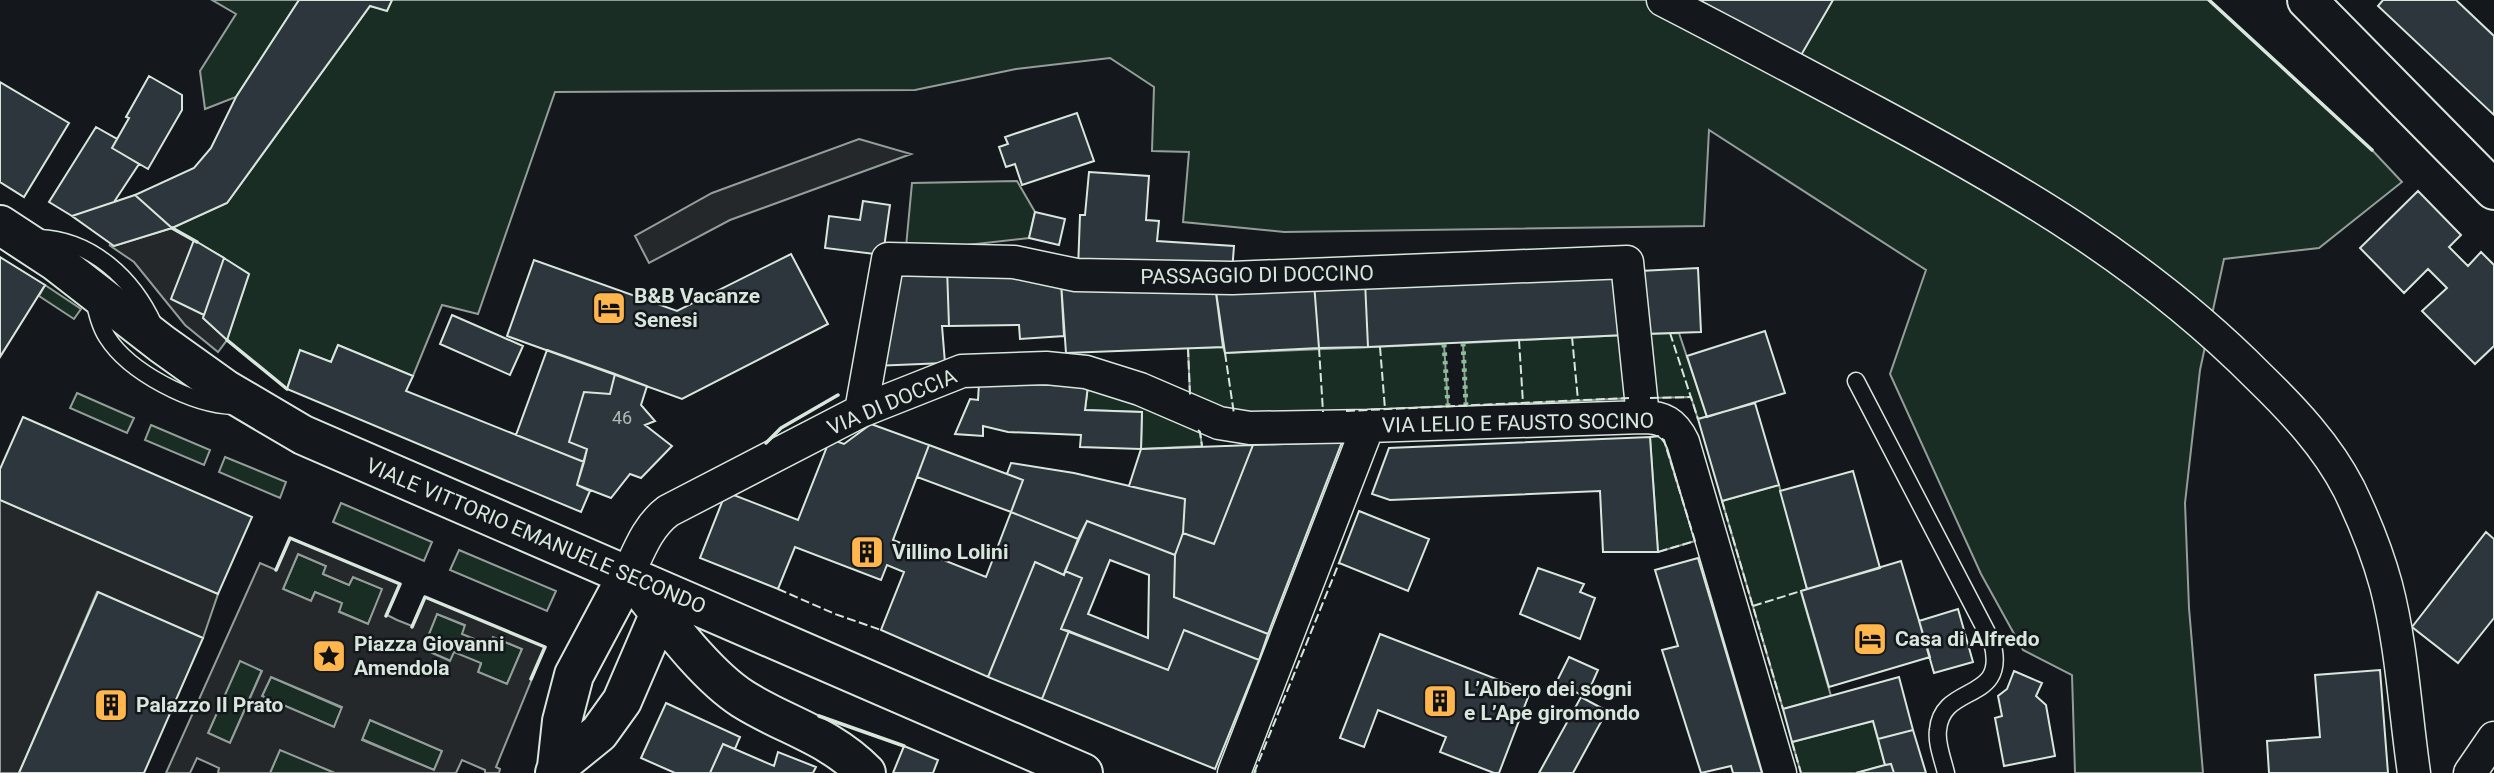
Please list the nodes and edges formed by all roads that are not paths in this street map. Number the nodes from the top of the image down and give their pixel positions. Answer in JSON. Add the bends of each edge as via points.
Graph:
{"nodes":[{"id":1,"x":1663,"y":0,"type":"edge"},
{"id":2,"x":2307,"y":0,"type":"edge"},
{"id":3,"x":2494,"y":190,"type":"edge"},
{"id":4,"x":12,"y":232,"type":"edge"},
{"id":5,"x":91,"y":288,"type":"junction"},
{"id":6,"x":162,"y":344,"type":"junction"},
{"id":7,"x":1856,"y":381,"type":"dead end"},
{"id":8,"x":252,"y":406,"type":"junction"},
{"id":9,"x":861,"y":411,"type":"junction"},
{"id":10,"x":1643,"y":417,"type":"junction"},
{"id":11,"x":1368,"y":426,"type":"junction"},
{"id":12,"x":628,"y":574,"type":"junction"},
{"id":13,"x":664,"y":602,"type":"junction"},
{"id":14,"x":2494,"y":738,"type":"edge"},
{"id":15,"x":556,"y":770,"type":"edge"},
{"id":16,"x":866,"y":773,"type":"edge"},
{"id":17,"x":1083,"y":773,"type":"edge"},
{"id":18,"x":1234,"y":773,"type":"edge"},
{"id":19,"x":1780,"y":773,"type":"edge"},
{"id":20,"x":1946,"y":773,"type":"edge"},
{"id":21,"x":2414,"y":773,"type":"edge"},
{"id":22,"x":2470,"y":773,"type":"edge"}],
"edges":[{"from":1,"to":21,"type":"street","via":[[1964,160],[2057,216],[2204,323],[2281,399],[2337,467],[2379,559],[2398,651]]},
{"from":2,"to":3,"type":"main road"},
{"from":4,"to":5,"type":"main road","name":"VIALE VITTORIO EMANUELE SECONDO"},
{"from":4,"to":6,"type":"lane","via":[[76,245],[111,267],[137,294]]},
{"from":5,"to":6,"type":"main road","name":"VIALE VITTORIO EMANUELE SECONDO"},
{"from":5,"to":8,"type":"lane","via":[[107,337],[134,364],[195,399],[223,406]]},
{"from":6,"to":8,"type":"main road","name":"VIALE VITTORIO EMANUELE SECONDO"},
{"from":7,"to":20,"type":"lane","via":[[1996,654],[1995,666],[1983,686],[1954,701],[1939,720],[1937,733]]},
{"from":8,"to":12,"type":"main road","name":"VIALE VITTORIO EMANUELE SECONDO","via":[[342,452]]},
{"from":9,"to":10,"type":"street","name":"PASSAGGIO DI DOCCINO","via":[[888,259],[1014,262],[1066,275],[1232,278],[1627,262]]},
{"from":9,"to":11,"type":"street","name":"VIA DI DOCCIA","via":[[962,371],[1046,368],[1086,372],[1119,382],[1233,426]]},
{"from":9,"to":12,"type":"street","name":"VIA DI DOCCIA","via":[[668,511],[643,541]]},
{"from":10,"to":11,"type":"street","name":"VIA LELIO E FAUSTO SOCINO"},
{"from":10,"to":19,"type":"street","name":"VIA LELIO E FAUSTO SOCINO","via":[[1667,420],[1682,442]]},
{"from":11,"to":18,"type":"street","name":"VIA LELIO E FAUSTO SOCINO"},
{"from":12,"to":13,"type":"main road"},
{"from":12,"to":15,"type":"main road","via":[[574,674]]},
{"from":13,"to":15,"type":"main road","via":[[622,701],[599,733]]},
{"from":13,"to":16,"type":"main road","via":[[708,669],[741,698],[832,744]]},
{"from":13,"to":17,"type":"main road","name":"VIALE VITTORIO EMANUELE SECONDO"},
{"from":14,"to":22,"type":"street"}]}
